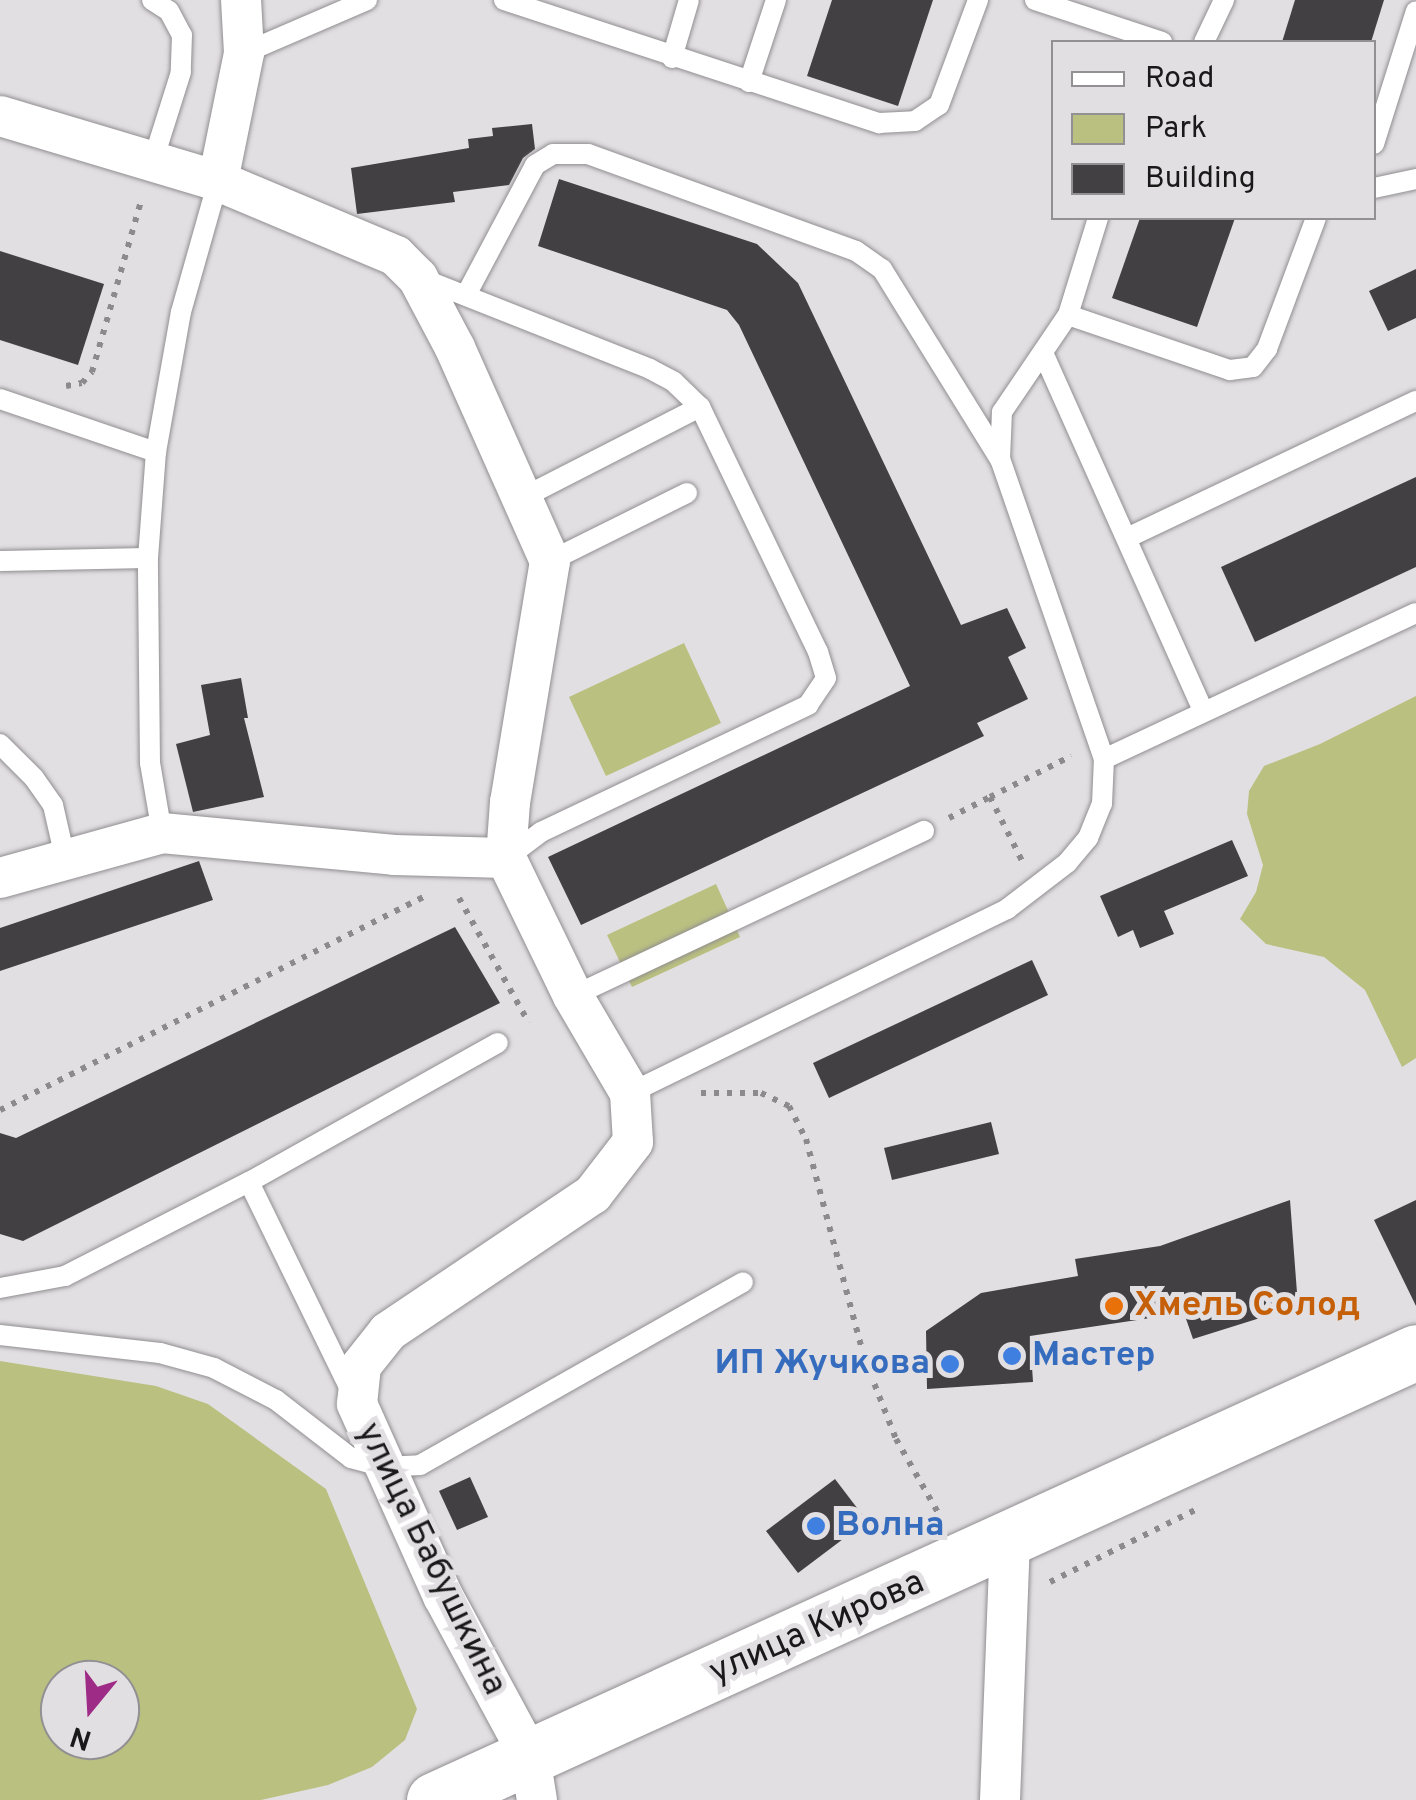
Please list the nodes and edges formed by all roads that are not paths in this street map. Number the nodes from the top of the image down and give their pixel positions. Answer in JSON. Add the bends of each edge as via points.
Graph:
{"nodes":[{"id":1,"x":152,"y":0,"type":"edge"},
{"id":2,"x":241,"y":0,"type":"edge"},
{"id":3,"x":367,"y":0,"type":"edge"},
{"id":4,"x":504,"y":0,"type":"edge"},
{"id":5,"x":689,"y":0,"type":"edge"},
{"id":6,"x":776,"y":0,"type":"edge"},
{"id":7,"x":978,"y":0,"type":"edge"},
{"id":8,"x":1035,"y":0,"type":"edge"},
{"id":9,"x":1224,"y":0,"type":"edge"},
{"id":10,"x":1416,"y":11,"type":"edge"},
{"id":11,"x":1149,"y":40,"type":"edge"},
{"id":12,"x":1205,"y":40,"type":"edge"},
{"id":13,"x":244,"y":54,"type":"junction"},
{"id":14,"x":672,"y":58,"type":"junction"},
{"id":15,"x":750,"y":82,"type":"junction"},
{"id":16,"x":0,"y":116,"type":"edge"},
{"id":17,"x":1376,"y":138,"type":"edge"},
{"id":18,"x":152,"y":164,"type":"junction"},
{"id":19,"x":1416,"y":179,"type":"edge"},
{"id":20,"x":218,"y":181,"type":"junction"},
{"id":21,"x":1376,"y":188,"type":"edge"},
{"id":22,"x":1097,"y":220,"type":"edge"},
{"id":23,"x":1315,"y":220,"type":"edge"},
{"id":24,"x":418,"y":278,"type":"junction"},
{"id":25,"x":466,"y":295,"type":"junction"},
{"id":26,"x":1068,"y":315,"type":"junction"},
{"id":27,"x":1044,"y":355,"type":"junction"},
{"id":28,"x":0,"y":399,"type":"edge"},
{"id":29,"x":1416,"y":401,"type":"edge"},
{"id":30,"x":700,"y":407,"type":"junction"},
{"id":31,"x":156,"y":452,"type":"junction"},
{"id":32,"x":1000,"y":460,"type":"junction"},
{"id":33,"x":687,"y":493,"type":"dead end"},
{"id":34,"x":524,"y":497,"type":"junction"},
{"id":35,"x":1127,"y":538,"type":"junction"},
{"id":36,"x":148,"y":558,"type":"junction"},
{"id":37,"x":550,"y":561,"type":"junction"},
{"id":38,"x":0,"y":562,"type":"edge"},
{"id":39,"x":1416,"y":612,"type":"edge"},
{"id":40,"x":1203,"y":710,"type":"junction"},
{"id":41,"x":0,"y":744,"type":"edge"},
{"id":42,"x":1101,"y":750,"type":"junction"},
{"id":43,"x":924,"y":831,"type":"road end"},
{"id":44,"x":162,"y":833,"type":"junction"},
{"id":45,"x":65,"y":858,"type":"junction"},
{"id":46,"x":506,"y":858,"type":"junction"},
{"id":47,"x":0,"y":878,"type":"edge"},
{"id":48,"x":572,"y":996,"type":"junction"},
{"id":49,"x":498,"y":1043,"type":"dead end"},
{"id":50,"x":630,"y":1093,"type":"junction"},
{"id":51,"x":249,"y":1182,"type":"junction"},
{"id":52,"x":743,"y":1282,"type":"dead end"},
{"id":53,"x":0,"y":1288,"type":"edge"},
{"id":54,"x":0,"y":1335,"type":"edge"},
{"id":55,"x":1416,"y":1352,"type":"edge"},
{"id":56,"x":357,"y":1404,"type":"junction"},
{"id":57,"x":384,"y":1468,"type":"junction"},
{"id":58,"x":988,"y":1549,"type":"junction"},
{"id":59,"x":533,"y":1779,"type":"edge"},
{"id":60,"x":434,"y":1800,"type":"edge"},
{"id":61,"x":1000,"y":1800,"type":"edge"}],
"edges":[{"from":1,"to":18,"type":"lane","via":[[169,11],[182,35],[181,72]]},
{"from":2,"to":13,"type":"street"},
{"from":3,"to":13,"type":"lane"},
{"from":4,"to":14,"type":"lane"},
{"from":5,"to":14,"type":"lane"},
{"from":6,"to":15,"type":"lane"},
{"from":7,"to":15,"type":"lane","via":[[940,105],[915,121],[879,122]]},
{"from":8,"to":11,"type":"lane"},
{"from":9,"to":12,"type":"lane"},
{"from":10,"to":17,"type":"lane"},
{"from":13,"to":20,"type":"street"},
{"from":14,"to":15,"type":"lane"},
{"from":16,"to":18,"type":"street"},
{"from":18,"to":20,"type":"street"},
{"from":19,"to":21,"type":"lane"},
{"from":20,"to":24,"type":"street","via":[[396,256]]},
{"from":20,"to":31,"type":"lane","via":[[181,312]]},
{"from":22,"to":26,"type":"lane"},
{"from":23,"to":26,"type":"lane","via":[[1267,349],[1253,367],[1230,370]]},
{"from":24,"to":25,"type":"lane"},
{"from":24,"to":34,"type":"street"},
{"from":25,"to":30,"type":"lane","via":[[650,369]]},
{"from":25,"to":32,"type":"lane","via":[[535,165],[553,154],[588,154],[856,251],[882,269]]},
{"from":26,"to":27,"type":"lane"},
{"from":27,"to":32,"type":"lane","via":[[1002,412]]},
{"from":27,"to":35,"type":"lane"},
{"from":28,"to":31,"type":"lane"},
{"from":29,"to":35,"type":"lane"},
{"from":30,"to":34,"type":"lane"},
{"from":30,"to":46,"type":"lane","via":[[826,678],[808,705],[541,832]]},
{"from":31,"to":36,"type":"lane"},
{"from":32,"to":42,"type":"lane"},
{"from":33,"to":37,"type":"lane"},
{"from":34,"to":37,"type":"street"},
{"from":35,"to":40,"type":"lane"},
{"from":36,"to":38,"type":"lane"},
{"from":36,"to":44,"type":"lane","via":[[150,763]]},
{"from":37,"to":46,"type":"street","name":"улица Бабушкина"},
{"from":39,"to":40,"type":"lane"},
{"from":40,"to":42,"type":"lane"},
{"from":41,"to":45,"type":"lane","via":[[53,806]]},
{"from":42,"to":50,"type":"lane","via":[[1102,804],[1088,838],[1037,889]]},
{"from":43,"to":48,"type":"lane"},
{"from":44,"to":45,"type":"street"},
{"from":44,"to":46,"type":"street","via":[[394,855]]},
{"from":45,"to":47,"type":"street"},
{"from":46,"to":48,"type":"street","name":"улица Бабушкина"},
{"from":48,"to":50,"type":"street","name":"улица Бабушкина"},
{"from":49,"to":51,"type":"lane"},
{"from":50,"to":56,"type":"street","name":"улица Бабушкина","via":[[633,1142],[594,1194],[388,1332],[362,1366]]},
{"from":51,"to":53,"type":"lane","via":[[64,1276]]},
{"from":51,"to":56,"type":"lane"},
{"from":52,"to":57,"type":"lane","via":[[420,1464]]},
{"from":54,"to":57,"type":"lane","via":[[160,1353],[214,1368],[276,1400],[352,1458]]},
{"from":55,"to":58,"type":"main road","name":"улица Кирова"},
{"from":56,"to":57,"type":"street","name":"улица Бабушкина"},
{"from":57,"to":59,"type":"street","name":"улица Бабушкина"},
{"from":58,"to":59,"type":"main road","name":"улица Кирова"},
{"from":58,"to":61,"type":"street"},
{"from":59,"to":60,"type":"main road","name":"улица Кирова"}]}
